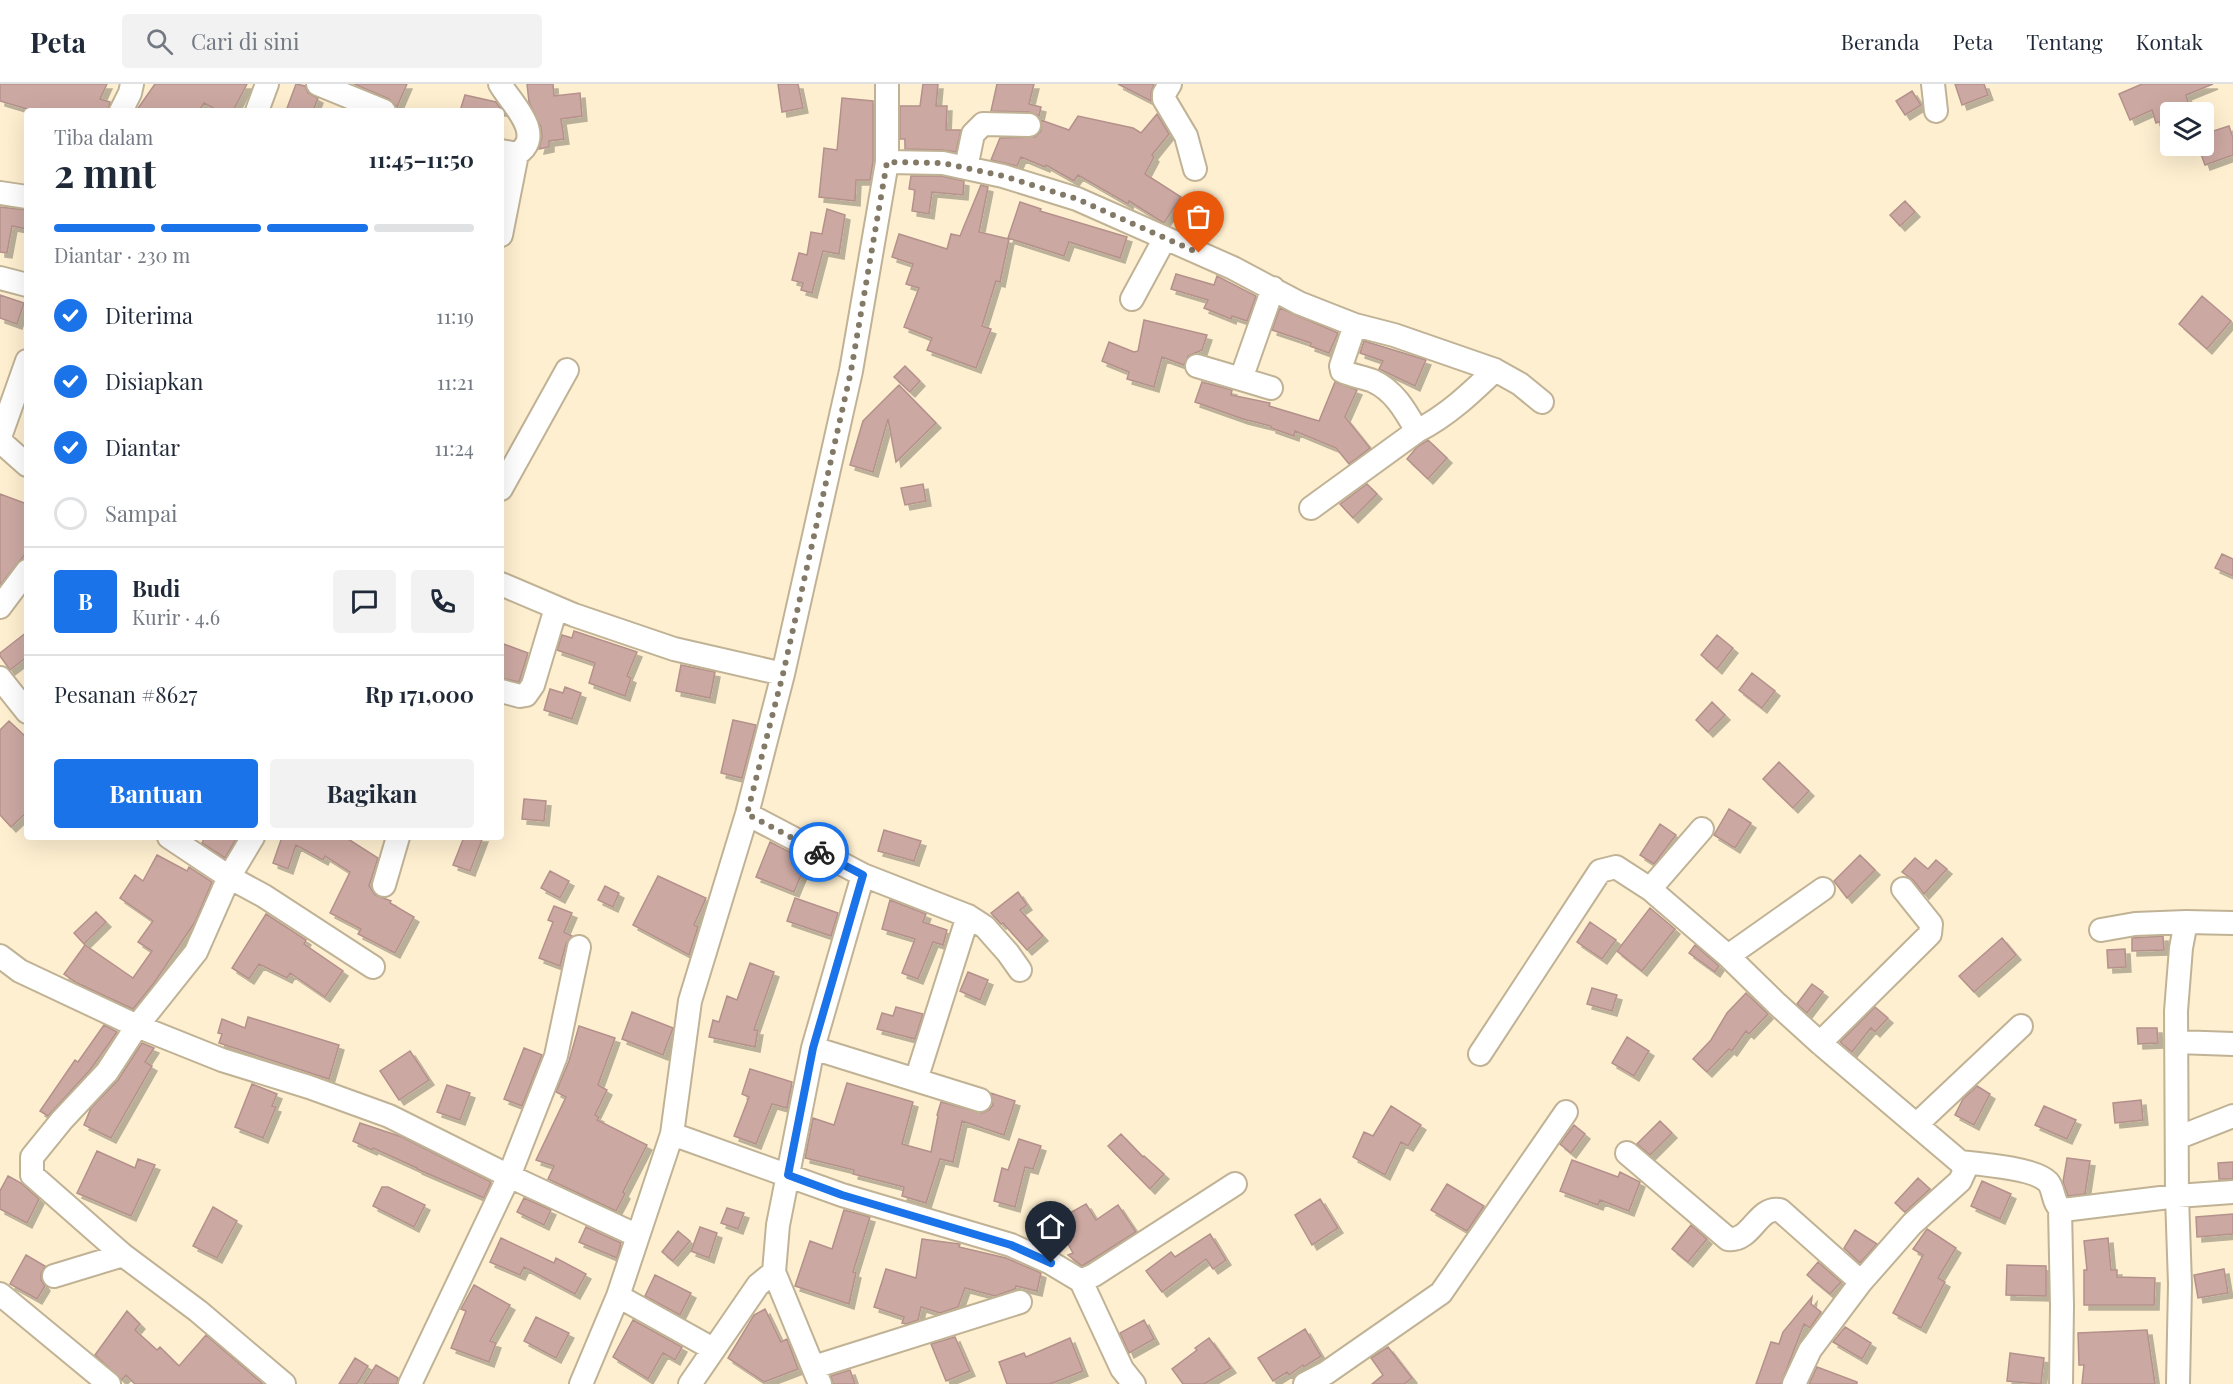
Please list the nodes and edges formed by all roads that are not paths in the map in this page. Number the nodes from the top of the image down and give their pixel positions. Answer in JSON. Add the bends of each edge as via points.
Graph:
{"nodes":[{"id":1,"x":132,"y":84,"type":"edge"},
{"id":2,"x":267,"y":84,"type":"edge"},
{"id":3,"x":318,"y":84,"type":"edge"},
{"id":4,"x":500,"y":84,"type":"edge"},
{"id":5,"x":887,"y":84,"type":"edge"},
{"id":6,"x":1170,"y":84,"type":"edge"},
{"id":7,"x":1933,"y":84,"type":"edge"},
{"id":8,"x":122,"y":108,"type":"edge"},
{"id":9,"x":258,"y":108,"type":"edge"},
{"id":10,"x":377,"y":108,"type":"edge"},
{"id":11,"x":1936,"y":111,"type":"dead end"},
{"id":12,"x":1029,"y":124,"type":"dead end"},
{"id":13,"x":509,"y":153,"type":"edge"},
{"id":14,"x":887,"y":162,"type":"junction"},
{"id":15,"x":966,"y":168,"type":"junction"},
{"id":16,"x":1195,"y":169,"type":"dead end"},
{"id":17,"x":0,"y":193,"type":"edge"},
{"id":18,"x":24,"y":197,"type":"edge"},
{"id":19,"x":504,"y":204,"type":"edge"},
{"id":20,"x":1165,"y":238,"type":"junction"},
{"id":21,"x":0,"y":278,"type":"edge"},
{"id":22,"x":24,"y":284,"type":"edge"},
{"id":23,"x":1273,"y":288,"type":"junction"},
{"id":24,"x":1132,"y":299,"type":"dead end"},
{"id":25,"x":1355,"y":325,"type":"junction"},
{"id":26,"x":1197,"y":366,"type":"dead end"},
{"id":27,"x":24,"y":370,"type":"edge"},
{"id":28,"x":567,"y":370,"type":"dead end"},
{"id":29,"x":1495,"y":370,"type":"junction"},
{"id":30,"x":1240,"y":379,"type":"junction"},
{"id":31,"x":1270,"y":388,"type":"dead end"},
{"id":32,"x":1542,"y":402,"type":"dead end"},
{"id":33,"x":1417,"y":431,"type":"junction"},
{"id":34,"x":0,"y":439,"type":"edge"},
{"id":35,"x":24,"y":462,"type":"edge"},
{"id":36,"x":504,"y":484,"type":"edge"},
{"id":37,"x":1311,"y":508,"type":"dead end"},
{"id":38,"x":24,"y":575,"type":"edge"},
{"id":39,"x":504,"y":585,"type":"edge"},
{"id":40,"x":0,"y":607,"type":"edge"},
{"id":41,"x":556,"y":608,"type":"junction"},
{"id":42,"x":783,"y":674,"type":"junction"},
{"id":43,"x":0,"y":678,"type":"edge"},
{"id":44,"x":504,"y":692,"type":"edge"},
{"id":45,"x":24,"y":707,"type":"edge"},
{"id":46,"x":747,"y":814,"type":"junction"},
{"id":47,"x":1702,"y":830,"type":"dead end"},
{"id":48,"x":174,"y":840,"type":"edge"},
{"id":49,"x":251,"y":840,"type":"edge"},
{"id":50,"x":397,"y":840,"type":"edge"},
{"id":51,"x":863,"y":875,"type":"junction"},
{"id":52,"x":229,"y":877,"type":"junction"},
{"id":53,"x":384,"y":885,"type":"dead end"},
{"id":54,"x":1650,"y":889,"type":"junction"},
{"id":55,"x":1823,"y":889,"type":"dead end"},
{"id":56,"x":1903,"y":889,"type":"dead end"},
{"id":57,"x":968,"y":916,"type":"junction"},
{"id":58,"x":2186,"y":922,"type":"junction"},
{"id":59,"x":2233,"y":923,"type":"edge"},
{"id":60,"x":2101,"y":930,"type":"dead end"},
{"id":61,"x":579,"y":946,"type":"dead end"},
{"id":62,"x":0,"y":956,"type":"edge"},
{"id":63,"x":1728,"y":956,"type":"junction"},
{"id":64,"x":372,"y":967,"type":"dead end"},
{"id":65,"x":1020,"y":970,"type":"dead end"},
{"id":66,"x":137,"y":1026,"type":"junction"},
{"id":67,"x":2021,"y":1026,"type":"dead end"},
{"id":68,"x":2177,"y":1042,"type":"junction"},
{"id":69,"x":1820,"y":1043,"type":"junction"},
{"id":70,"x":2233,"y":1044,"type":"edge"},
{"id":71,"x":813,"y":1048,"type":"junction"},
{"id":72,"x":1480,"y":1054,"type":"dead end"},
{"id":73,"x":916,"y":1080,"type":"junction"},
{"id":74,"x":980,"y":1100,"type":"dead end"},
{"id":75,"x":1566,"y":1112,"type":"dead end"},
{"id":76,"x":2233,"y":1116,"type":"edge"},
{"id":77,"x":1917,"y":1124,"type":"junction"},
{"id":78,"x":672,"y":1134,"type":"junction"},
{"id":79,"x":2176,"y":1138,"type":"junction"},
{"id":80,"x":1627,"y":1154,"type":"dead end"},
{"id":81,"x":1960,"y":1162,"type":"junction"},
{"id":82,"x":788,"y":1175,"type":"junction"},
{"id":83,"x":508,"y":1176,"type":"junction"},
{"id":84,"x":1235,"y":1184,"type":"dead end"},
{"id":85,"x":2233,"y":1192,"type":"edge"},
{"id":86,"x":2177,"y":1196,"type":"junction"},
{"id":87,"x":2060,"y":1209,"type":"junction"},
{"id":88,"x":638,"y":1236,"type":"junction"},
{"id":89,"x":123,"y":1255,"type":"junction"},
{"id":90,"x":774,"y":1272,"type":"junction"},
{"id":91,"x":54,"y":1276,"type":"dead end"},
{"id":92,"x":1081,"y":1281,"type":"junction"},
{"id":93,"x":1861,"y":1282,"type":"junction"},
{"id":94,"x":0,"y":1294,"type":"edge"},
{"id":95,"x":618,"y":1296,"type":"junction"},
{"id":96,"x":1020,"y":1302,"type":"dead end"},
{"id":97,"x":712,"y":1349,"type":"junction"},
{"id":98,"x":817,"y":1376,"type":"edge"},
{"id":99,"x":109,"y":1384,"type":"edge"},
{"id":100,"x":284,"y":1384,"type":"edge"},
{"id":101,"x":410,"y":1384,"type":"edge"},
{"id":102,"x":581,"y":1384,"type":"edge"},
{"id":103,"x":690,"y":1384,"type":"edge"},
{"id":104,"x":1134,"y":1384,"type":"edge"},
{"id":105,"x":1305,"y":1384,"type":"edge"},
{"id":106,"x":1794,"y":1384,"type":"edge"},
{"id":107,"x":2061,"y":1384,"type":"edge"},
{"id":108,"x":2178,"y":1384,"type":"edge"}],
"edges":[{"from":1,"to":8,"type":"street"},
{"from":2,"to":9,"type":"street"},
{"from":3,"to":10,"type":"street"},
{"from":4,"to":13,"type":"street","via":[[519,108],[527,129],[523,150]]},
{"from":5,"to":14,"type":"street"},
{"from":6,"to":16,"type":"street","via":[[1164,99],[1186,136]]},
{"from":7,"to":11,"type":"street"},
{"from":12,"to":15,"type":"street","via":[[983,124],[973,134]]},
{"from":13,"to":19,"type":"street"},
{"from":14,"to":15,"type":"street","via":[[943,163]]},
{"from":14,"to":42,"type":"street","via":[[851,371]]},
{"from":15,"to":20,"type":"street","via":[[1077,199]]},
{"from":17,"to":18,"type":"street"},
{"from":20,"to":23,"type":"street"},
{"from":20,"to":24,"type":"street"},
{"from":21,"to":22,"type":"street"},
{"from":23,"to":25,"type":"street"},
{"from":23,"to":30,"type":"street"},
{"from":25,"to":29,"type":"street"},
{"from":25,"to":33,"type":"street","via":[[1342,371],[1384,387]]},
{"from":26,"to":30,"type":"street"},
{"from":27,"to":34,"type":"street"},
{"from":28,"to":36,"type":"street"},
{"from":29,"to":32,"type":"street"},
{"from":29,"to":33,"type":"street","via":[[1466,398]]},
{"from":30,"to":31,"type":"street"},
{"from":33,"to":37,"type":"street"},
{"from":34,"to":35,"type":"street"},
{"from":38,"to":40,"type":"street"},
{"from":39,"to":41,"type":"street"},
{"from":41,"to":42,"type":"street","via":[[674,649]]},
{"from":41,"to":44,"type":"street","via":[[533,686],[526,695]]},
{"from":42,"to":46,"type":"street"},
{"from":43,"to":45,"type":"street"},
{"from":46,"to":51,"type":"street"},
{"from":46,"to":78,"type":"street","via":[[690,1001]]},
{"from":47,"to":54,"type":"street"},
{"from":48,"to":52,"type":"street"},
{"from":49,"to":52,"type":"street"},
{"from":50,"to":53,"type":"street"},
{"from":51,"to":57,"type":"street"},
{"from":51,"to":71,"type":"street"},
{"from":52,"to":64,"type":"street"},
{"from":52,"to":66,"type":"street","via":[[196,952]]},
{"from":54,"to":63,"type":"street"},
{"from":54,"to":72,"type":"street","via":[[1616,867],[1600,871]]},
{"from":55,"to":63,"type":"street"},
{"from":56,"to":69,"type":"street","via":[[1931,924],[1930,934]]},
{"from":57,"to":65,"type":"street","via":[[985,927]]},
{"from":57,"to":73,"type":"street"},
{"from":58,"to":59,"type":"street"},
{"from":58,"to":60,"type":"street"},
{"from":58,"to":68,"type":"street","via":[[2179,975]]},
{"from":61,"to":83,"type":"street","via":[[556,1056]]},
{"from":62,"to":66,"type":"street","via":[[20,971]]},
{"from":63,"to":69,"type":"street"},
{"from":66,"to":83,"type":"street","via":[[222,1060],[389,1116]]},
{"from":66,"to":89,"type":"street","via":[[107,1072],[32,1157],[32,1175]]},
{"from":67,"to":77,"type":"street"},
{"from":68,"to":70,"type":"street"},
{"from":68,"to":79,"type":"street"},
{"from":69,"to":77,"type":"street"},
{"from":71,"to":73,"type":"street"},
{"from":71,"to":82,"type":"street"},
{"from":73,"to":74,"type":"street"},
{"from":75,"to":105,"type":"street","via":[[1441,1293]]},
{"from":76,"to":79,"type":"street"},
{"from":77,"to":81,"type":"street"},
{"from":78,"to":82,"type":"street"},
{"from":78,"to":88,"type":"street"},
{"from":79,"to":86,"type":"street"},
{"from":80,"to":93,"type":"street","via":[[1728,1239],[1742,1236],[1772,1208],[1780,1210]]},
{"from":81,"to":87,"type":"street","via":[[2000,1166],[2043,1178],[2050,1184]]},
{"from":81,"to":93,"type":"street","via":[[1965,1170],[1960,1181],[1912,1224]]},
{"from":82,"to":90,"type":"street"},
{"from":82,"to":92,"type":"street","via":[[1011,1245]]},
{"from":83,"to":88,"type":"street"},
{"from":83,"to":101,"type":"street"},
{"from":84,"to":92,"type":"street"},
{"from":85,"to":86,"type":"street"},
{"from":86,"to":87,"type":"street"},
{"from":86,"to":108,"type":"street"},
{"from":87,"to":107,"type":"street"},
{"from":88,"to":95,"type":"street"},
{"from":89,"to":91,"type":"street"},
{"from":89,"to":100,"type":"street","via":[[198,1311]]},
{"from":90,"to":97,"type":"street","via":[[758,1285]]},
{"from":90,"to":98,"type":"street"},
{"from":92,"to":104,"type":"street","via":[[1122,1369]]},
{"from":93,"to":106,"type":"street","via":[[1810,1350]]},
{"from":94,"to":99,"type":"street"},
{"from":95,"to":97,"type":"street"},
{"from":95,"to":102,"type":"street"},
{"from":96,"to":98,"type":"street"},
{"from":97,"to":103,"type":"street"}]}
